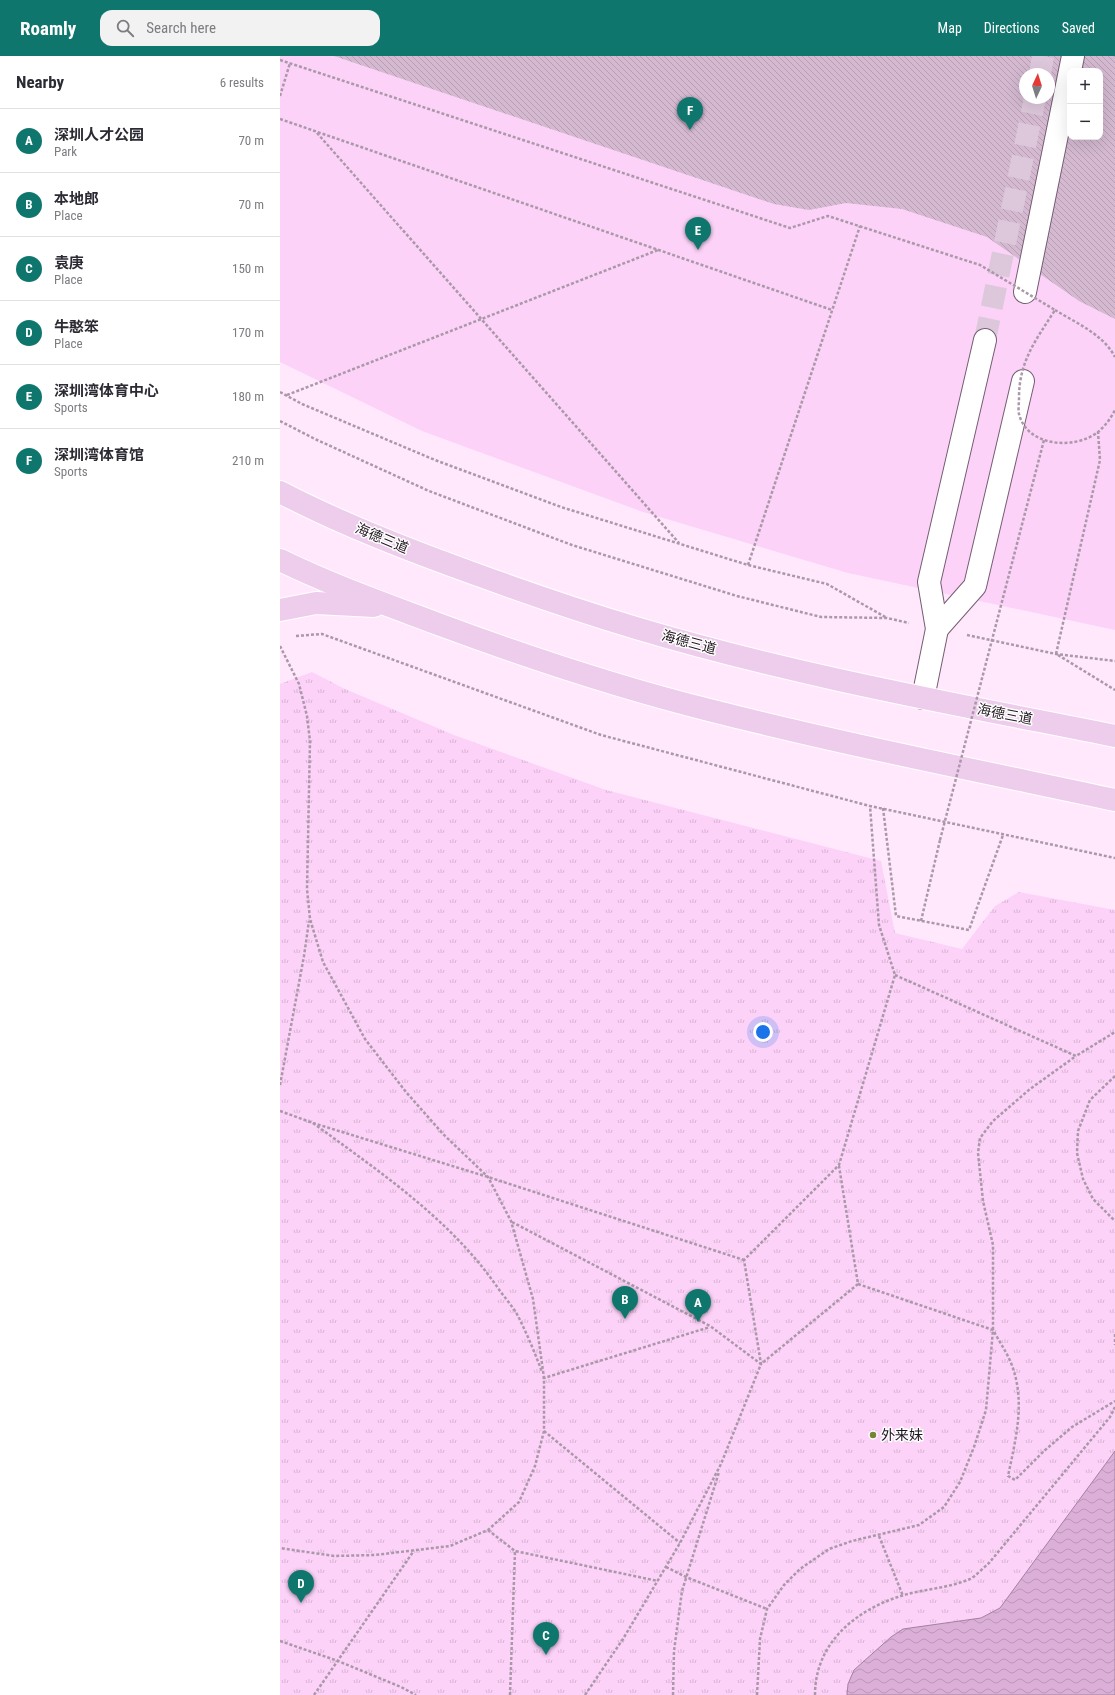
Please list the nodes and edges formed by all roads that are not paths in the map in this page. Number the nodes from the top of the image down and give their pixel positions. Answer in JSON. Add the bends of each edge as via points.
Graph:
{"nodes":[{"id":1,"x":1073,"y":56,"type":"edge"},
{"id":2,"x":1025,"y":292,"type":"road end"},
{"id":3,"x":984,"y":340,"type":"tunnel mouth"},
{"id":4,"x":1023,"y":381,"type":"dead end"},
{"id":5,"x":280,"y":492,"type":"edge"},
{"id":6,"x":280,"y":560,"type":"edge"},
{"id":7,"x":395,"y":608,"type":"junction"},
{"id":8,"x":280,"y":610,"type":"edge"},
{"id":9,"x":937,"y":629,"type":"junction"},
{"id":10,"x":923,"y":698,"type":"junction"},
{"id":11,"x":1115,"y":736,"type":"edge"},
{"id":12,"x":1115,"y":800,"type":"edge"}],
"edges":[{"from":1,"to":2,"type":"street"},
{"from":3,"to":9,"type":"street","via":[[929,582]]},
{"from":4,"to":9,"type":"street","via":[[975,586]]},
{"from":5,"to":10,"type":"main road","name":"海德三道","via":[[420,554],[517,590],[629,626],[768,663]]},
{"from":6,"to":7,"type":"main road"},
{"from":7,"to":8,"type":"main road","via":[[316,603]]},
{"from":7,"to":12,"type":"main road","via":[[497,646],[592,677],[708,710],[842,742]]},
{"from":9,"to":10,"type":"street"},
{"from":10,"to":11,"type":"main road","name":"海德三道"}]}
